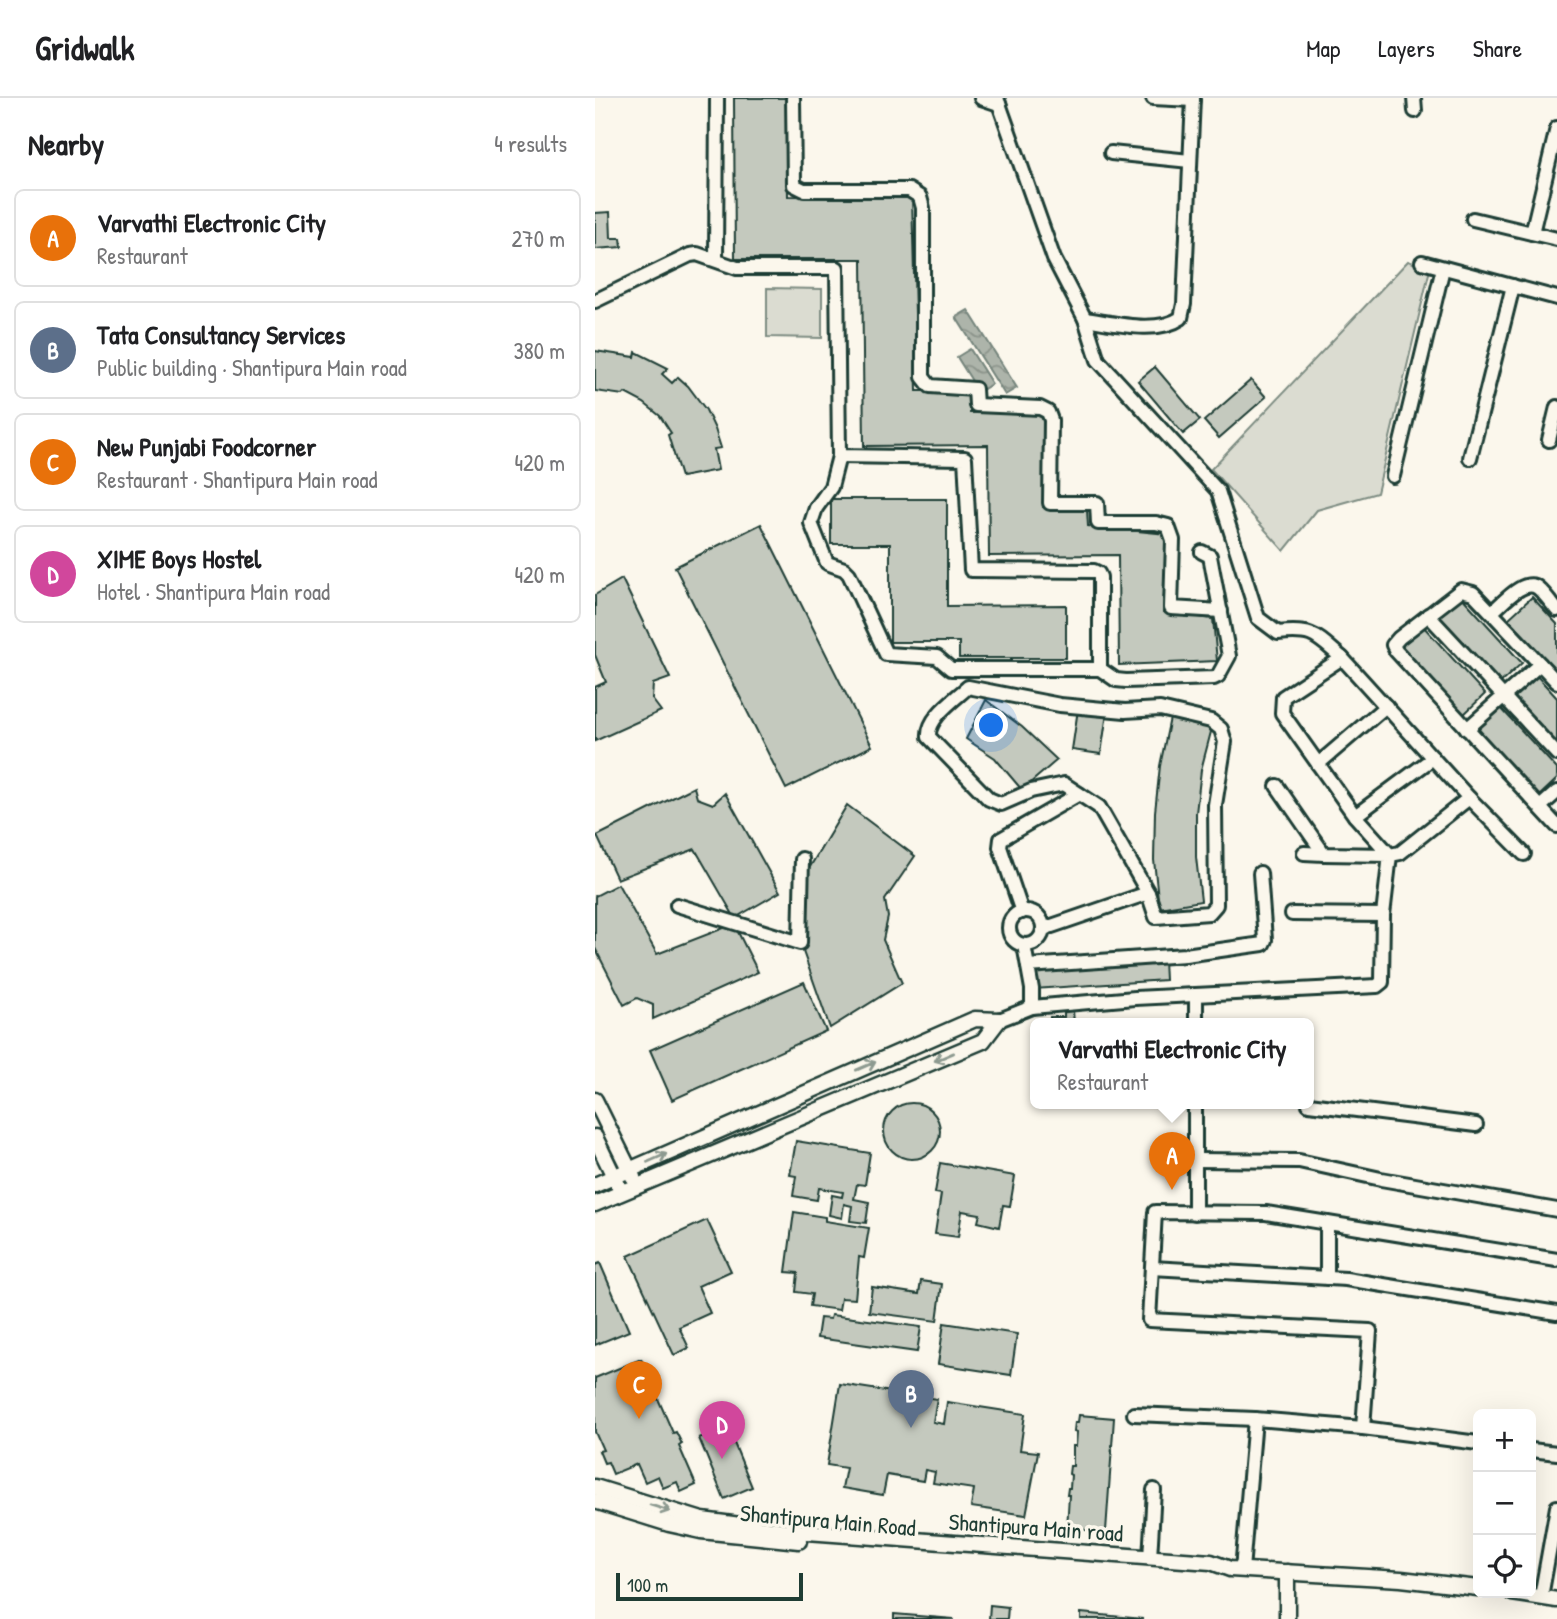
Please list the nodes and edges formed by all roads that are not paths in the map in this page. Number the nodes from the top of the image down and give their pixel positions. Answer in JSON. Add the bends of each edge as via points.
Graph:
{"nodes":[{"id":1,"x":717,"y":98,"type":"edge"},
{"id":2,"x":793,"y":98,"type":"edge"},
{"id":3,"x":981,"y":98,"type":"edge"},
{"id":4,"x":1153,"y":98,"type":"edge"},
{"id":5,"x":1193,"y":99,"type":"edge"},
{"id":6,"x":998,"y":101,"type":"edge"},
{"id":7,"x":1557,"y":128,"type":"edge"},
{"id":8,"x":1111,"y":153,"type":"dead end"},
{"id":9,"x":1190,"y":161,"type":"junction"},
{"id":10,"x":1473,"y":219,"type":"dead end"},
{"id":11,"x":1532,"y":233,"type":"junction"},
{"id":12,"x":1557,"y":239,"type":"edge"},
{"id":13,"x":716,"y":260,"type":"junction"},
{"id":14,"x":1422,"y":262,"type":"dead end"},
{"id":15,"x":1443,"y":268,"type":"junction"},
{"id":16,"x":1513,"y":286,"type":"junction"},
{"id":17,"x":1557,"y":298,"type":"edge"},
{"id":18,"x":595,"y":301,"type":"edge"},
{"id":19,"x":1085,"y":319,"type":"junction"},
{"id":20,"x":1557,"y":407,"type":"edge"},
{"id":21,"x":1549,"y":440,"type":"dead end"},
{"id":22,"x":839,"y":456,"type":"junction"},
{"id":23,"x":1470,"y":458,"type":"dead end"},
{"id":24,"x":1393,"y":476,"type":"dead end"},
{"id":25,"x":1202,"y":552,"type":"dead end"},
{"id":26,"x":1557,"y":610,"type":"edge"},
{"id":27,"x":1221,"y":611,"type":"junction"},
{"id":28,"x":1492,"y":612,"type":"junction"},
{"id":29,"x":1428,"y":615,"type":"junction"},
{"id":30,"x":1342,"y":658,"type":"junction"},
{"id":31,"x":1540,"y":664,"type":"junction"},
{"id":32,"x":1100,"y":669,"type":"junction"},
{"id":33,"x":1557,"y":682,"type":"edge"},
{"id":34,"x":1503,"y":696,"type":"junction"},
{"id":35,"x":1386,"y":706,"type":"junction"},
{"id":36,"x":1467,"y":729,"type":"junction"},
{"id":37,"x":1557,"y":754,"type":"edge"},
{"id":38,"x":1433,"y":758,"type":"junction"},
{"id":39,"x":1318,"y":764,"type":"junction"},
{"id":40,"x":1277,"y":786,"type":"dead end"},
{"id":41,"x":1557,"y":792,"type":"edge"},
{"id":42,"x":1079,"y":794,"type":"junction"},
{"id":43,"x":1469,"y":798,"type":"junction"},
{"id":44,"x":1540,"y":807,"type":"junction"},
{"id":45,"x":1355,"y":816,"type":"junction"},
{"id":46,"x":1557,"y":826,"type":"edge"},
{"id":47,"x":1304,"y":853,"type":"dead end"},
{"id":48,"x":1324,"y":854,"type":"junction"},
{"id":49,"x":1524,"y":854,"type":"dead end"},
{"id":50,"x":1390,"y":855,"type":"junction"},
{"id":51,"x":802,"y":859,"type":"dead end"},
{"id":52,"x":1261,"y":873,"type":"dead end"},
{"id":53,"x":1148,"y":893,"type":"junction"},
{"id":54,"x":677,"y":905,"type":"dead end"},
{"id":55,"x":1022,"y":912,"type":"junction"},
{"id":56,"x":1292,"y":914,"type":"dead end"},
{"id":57,"x":1383,"y":915,"type":"junction"},
{"id":58,"x":1043,"y":929,"type":"junction"},
{"id":59,"x":1024,"y":945,"type":"junction"},
{"id":60,"x":1028,"y":967,"type":"junction"},
{"id":61,"x":1196,"y":995,"type":"junction"},
{"id":62,"x":1032,"y":1007,"type":"junction"},
{"id":63,"x":1196,"y":1018,"type":"edge"},
{"id":64,"x":999,"y":1020,"type":"junction"},
{"id":65,"x":595,"y":1100,"type":"edge"},
{"id":66,"x":1314,"y":1105,"type":"edge"},
{"id":67,"x":1195,"y":1109,"type":"edge"},
{"id":68,"x":1476,"y":1125,"type":"dead end"},
{"id":69,"x":595,"y":1138,"type":"edge"},
{"id":70,"x":1195,"y":1160,"type":"junction"},
{"id":71,"x":630,"y":1170,"type":"junction"},
{"id":72,"x":614,"y":1177,"type":"junction"},
{"id":73,"x":595,"y":1185,"type":"edge"},
{"id":74,"x":638,"y":1186,"type":"junction"},
{"id":75,"x":622,"y":1193,"type":"junction"},
{"id":76,"x":595,"y":1204,"type":"edge"},
{"id":77,"x":1557,"y":1210,"type":"edge"},
{"id":78,"x":1195,"y":1213,"type":"junction"},
{"id":79,"x":1327,"y":1223,"type":"junction"},
{"id":80,"x":1557,"y":1260,"type":"edge"},
{"id":81,"x":1152,"y":1268,"type":"junction"},
{"id":82,"x":1327,"y":1278,"type":"junction"},
{"id":83,"x":1557,"y":1313,"type":"edge"},
{"id":84,"x":1134,"y":1413,"type":"dead end"},
{"id":85,"x":1255,"y":1419,"type":"junction"},
{"id":86,"x":1363,"y":1428,"type":"junction"},
{"id":87,"x":1473,"y":1442,"type":"edge"},
{"id":88,"x":1536,"y":1451,"type":"edge"},
{"id":89,"x":1557,"y":1454,"type":"edge"},
{"id":90,"x":595,"y":1487,"type":"edge"},
{"id":91,"x":1154,"y":1490,"type":"dead end"},
{"id":92,"x":595,"y":1501,"type":"edge"},
{"id":93,"x":1557,"y":1507,"type":"edge"},
{"id":94,"x":1150,"y":1558,"type":"junction"},
{"id":95,"x":1236,"y":1569,"type":"junction"},
{"id":96,"x":1287,"y":1572,"type":"junction"},
{"id":97,"x":1473,"y":1587,"type":"edge"},
{"id":98,"x":1536,"y":1596,"type":"edge"},
{"id":99,"x":1541,"y":1597,"type":"junction"},
{"id":100,"x":1557,"y":1601,"type":"edge"},
{"id":101,"x":1287,"y":1619,"type":"edge"}],
"edges":[{"from":1,"to":13,"type":"street"},
{"from":2,"to":27,"type":"street","via":[[794,185],[804,190],[909,190],[920,197],[923,377],[930,386],[975,389],[976,405],[1048,412],[1051,503],[1097,503],[1098,523],[1168,526],[1173,540],[1171,608]]},
{"from":3,"to":6,"type":"street"},
{"from":4,"to":5,"type":"street"},
{"from":5,"to":9,"type":"street"},
{"from":6,"to":19,"type":"street","via":[[1054,259]]},
{"from":7,"to":11,"type":"street"},
{"from":8,"to":9,"type":"street"},
{"from":9,"to":19,"type":"street","via":[[1181,318],[1169,326]]},
{"from":10,"to":11,"type":"street"},
{"from":11,"to":12,"type":"street"},
{"from":13,"to":18,"type":"street","via":[[690,255]]},
{"from":13,"to":22,"type":"street","via":[[737,268],[837,268]]},
{"from":14,"to":15,"type":"street"},
{"from":15,"to":16,"type":"street"},
{"from":15,"to":24,"type":"street"},
{"from":16,"to":17,"type":"street"},
{"from":16,"to":23,"type":"street"},
{"from":19,"to":30,"type":"street","via":[[1098,360],[1218,491],[1258,618],[1278,633],[1313,633]]},
{"from":20,"to":21,"type":"street"},
{"from":22,"to":32,"type":"street","via":[[831,487],[811,523],[828,563],[849,574],[886,654],[937,657],[955,669]]},
{"from":22,"to":32,"type":"street","via":[[964,458],[971,570],[1098,573]]},
{"from":25,"to":27,"type":"street","via":[[1210,556]]},
{"from":26,"to":28,"type":"street","via":[[1531,585]]},
{"from":27,"to":32,"type":"street","via":[[1229,656],[1214,678],[1116,680]]},
{"from":28,"to":29,"type":"street","via":[[1473,593],[1461,590]]},
{"from":28,"to":31,"type":"street"},
{"from":29,"to":34,"type":"street"},
{"from":29,"to":36,"type":"street","via":[[1393,645]]},
{"from":30,"to":35,"type":"street"},
{"from":30,"to":39,"type":"street","via":[[1283,697],[1282,713]]},
{"from":31,"to":33,"type":"street"},
{"from":31,"to":34,"type":"street"},
{"from":34,"to":36,"type":"street"},
{"from":34,"to":37,"type":"street"},
{"from":35,"to":38,"type":"street"},
{"from":35,"to":39,"type":"street"},
{"from":36,"to":44,"type":"street"},
{"from":38,"to":43,"type":"street"},
{"from":38,"to":45,"type":"street"},
{"from":39,"to":45,"type":"street"},
{"from":40,"to":48,"type":"street"},
{"from":41,"to":44,"type":"street"},
{"from":42,"to":53,"type":"street","via":[[1099,807]]},
{"from":42,"to":53,"type":"street","via":[[1064,784],[995,803],[933,743],[928,730],[968,687],[1060,705],[1160,709],[1211,721],[1221,729],[1225,742],[1215,806],[1216,905],[1209,914],[1159,918]]},
{"from":42,"to":55,"type":"street","via":[[1001,839]]},
{"from":43,"to":49,"type":"street"},
{"from":43,"to":50,"type":"street","via":[[1400,853]]},
{"from":44,"to":46,"type":"street"},
{"from":45,"to":50,"type":"street"},
{"from":47,"to":48,"type":"street"},
{"from":48,"to":50,"type":"street"},
{"from":50,"to":57,"type":"street"},
{"from":51,"to":54,"type":"street","via":[[800,943]]},
{"from":52,"to":60,"type":"street","via":[[1263,944]]},
{"from":53,"to":58,"type":"street"},
{"from":55,"to":58,"type":"street","via":[[1036,914]]},
{"from":55,"to":59,"type":"street","via":[[1011,919],[1009,930],[1014,940]]},
{"from":56,"to":57,"type":"street"},
{"from":57,"to":61,"type":"street","via":[[1383,982],[1377,986]]},
{"from":58,"to":59,"type":"street","via":[[1035,943]]},
{"from":59,"to":60,"type":"street"},
{"from":60,"to":62,"type":"street"},
{"from":61,"to":62,"type":"street"},
{"from":61,"to":63,"type":"street"},
{"from":62,"to":64,"type":"street"},
{"from":71,"to":64,"type":"street","one_way":true,"via":[[959,1026],[975,1020]]},
{"from":64,"to":74,"type":"street","one_way":true,"via":[[983,1041]]},
{"from":65,"to":71,"type":"street"},
{"from":66,"to":68,"type":"street"},
{"from":67,"to":70,"type":"street"},
{"from":69,"to":72,"type":"street"},
{"from":70,"to":77,"type":"street","via":[[1299,1161]]},
{"from":70,"to":78,"type":"street"},
{"from":71,"to":72,"type":"street"},
{"from":71,"to":74,"type":"street"},
{"from":72,"to":73,"type":"street"},
{"from":72,"to":75,"type":"street"},
{"from":74,"to":75,"type":"street"},
{"from":75,"to":76,"type":"street"},
{"from":78,"to":79,"type":"street","via":[[1266,1213]]},
{"from":78,"to":81,"type":"street","via":[[1155,1212]]},
{"from":79,"to":80,"type":"street"},
{"from":79,"to":82,"type":"street"},
{"from":81,"to":82,"type":"street"},
{"from":81,"to":86,"type":"street","via":[[1149,1320],[1370,1331]]},
{"from":82,"to":83,"type":"street"},
{"from":84,"to":85,"type":"street"},
{"from":85,"to":86,"type":"street"},
{"from":85,"to":95,"type":"street"},
{"from":86,"to":87,"type":"street"},
{"from":88,"to":89,"type":"street"},
{"from":90,"to":94,"type":"street","name":"Shantipura Main road","one_way":true,"via":[[727,1524]]},
{"from":91,"to":94,"type":"street"},
{"from":92,"to":95,"type":"street","name":"Shantipura Main Road","via":[[669,1524],[726,1535],[1211,1572]]},
{"from":93,"to":99,"type":"street"},
{"from":94,"to":95,"type":"street","name":"Shantipura Main road","via":[[1211,1562]]},
{"from":95,"to":96,"type":"street","name":"Shantipura Main road"},
{"from":96,"to":97,"type":"street","name":"Shantipura Main road"},
{"from":96,"to":101,"type":"street"},
{"from":98,"to":99,"type":"street"},
{"from":99,"to":100,"type":"street"}]}
